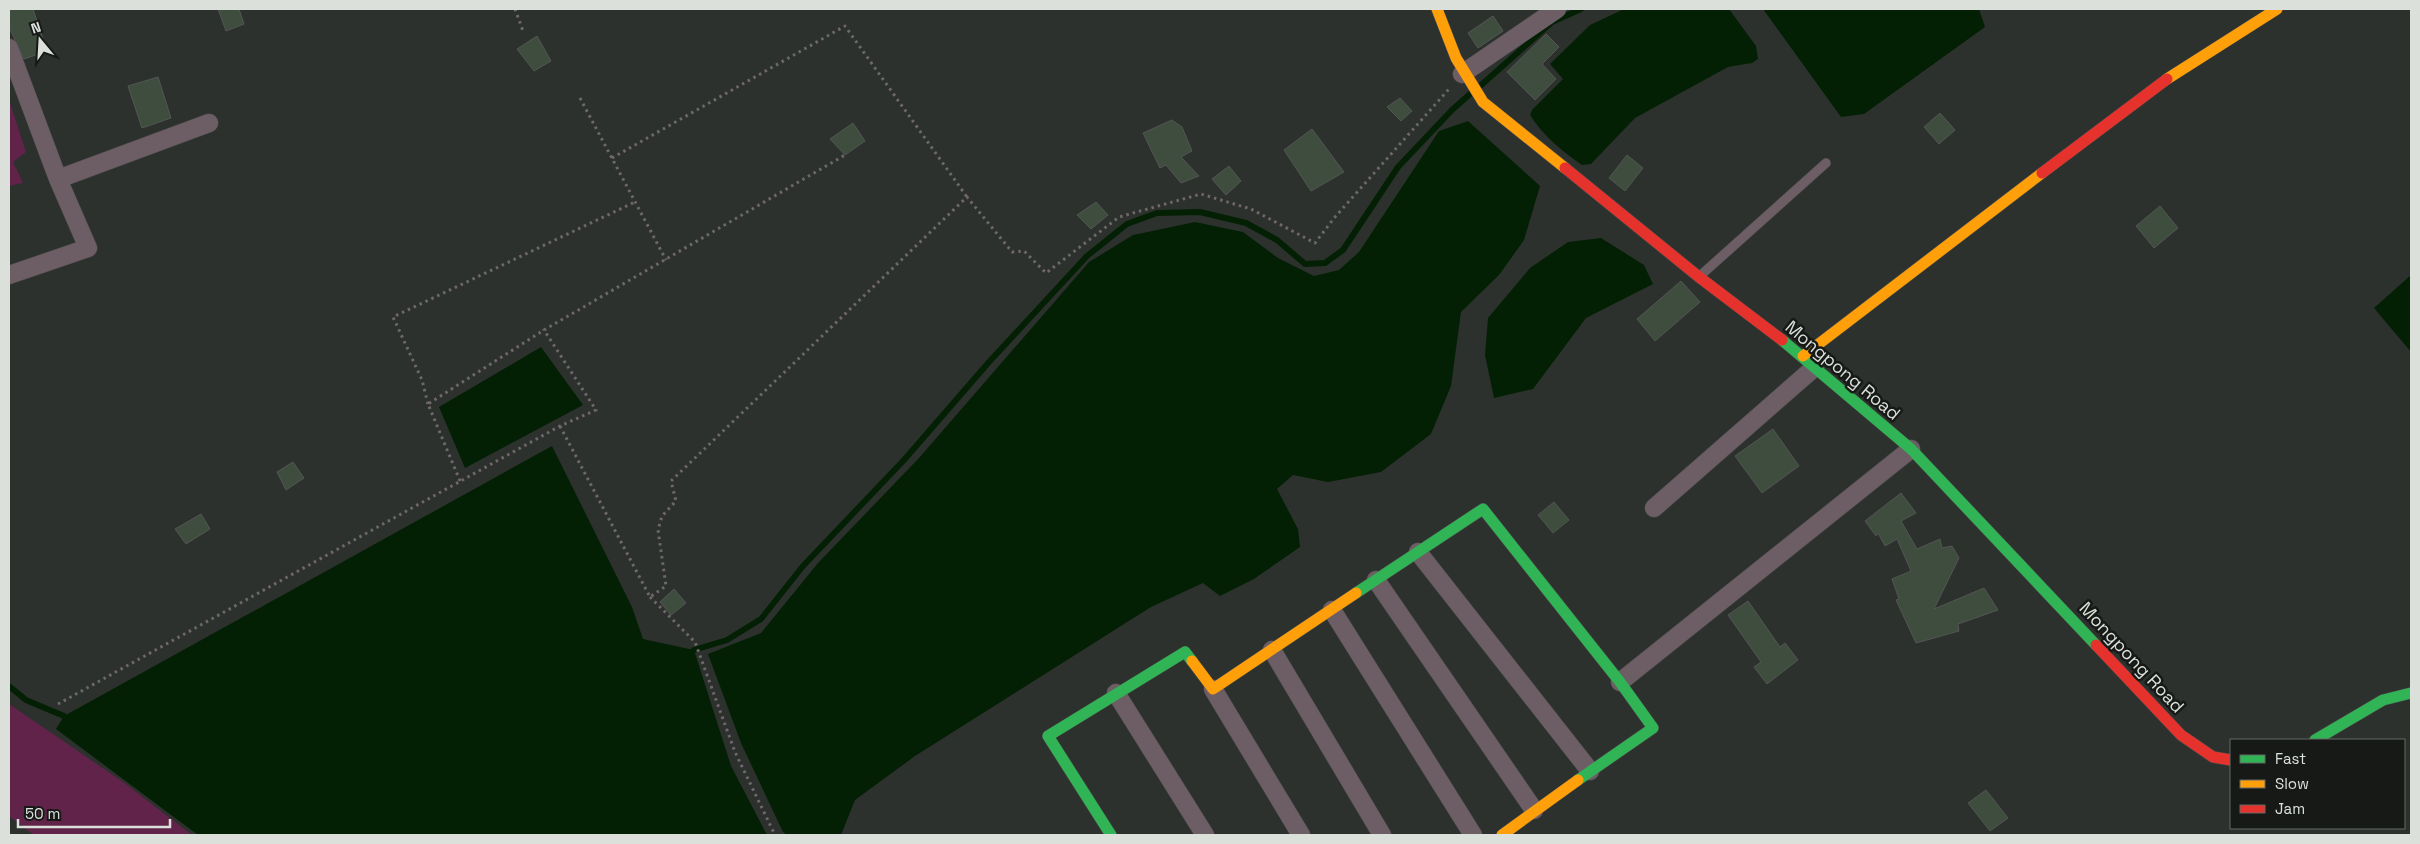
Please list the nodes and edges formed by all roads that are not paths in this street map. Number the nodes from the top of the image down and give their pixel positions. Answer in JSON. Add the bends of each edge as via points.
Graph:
{"nodes":[{"id":1,"x":1437,"y":9,"type":"edge"},
{"id":2,"x":1557,"y":9,"type":"edge"},
{"id":3,"x":2277,"y":9,"type":"edge"},
{"id":4,"x":9,"y":48,"type":"edge"},
{"id":5,"x":1462,"y":74,"type":"junction"},
{"id":6,"x":209,"y":123,"type":"dead end"},
{"id":7,"x":1826,"y":163,"type":"dead end"},
{"id":8,"x":58,"y":179,"type":"junction"},
{"id":9,"x":9,"y":275,"type":"edge"},
{"id":10,"x":1699,"y":277,"type":"junction"},
{"id":11,"x":1809,"y":362,"type":"junction"},
{"id":12,"x":1911,"y":449,"type":"junction"},
{"id":13,"x":1654,"y":508,"type":"dead end"},
{"id":14,"x":1418,"y":552,"type":"junction"},
{"id":15,"x":1376,"y":580,"type":"junction"},
{"id":16,"x":1332,"y":610,"type":"junction"},
{"id":17,"x":1272,"y":650,"type":"junction"},
{"id":18,"x":1620,"y":682,"type":"junction"},
{"id":19,"x":1214,"y":689,"type":"junction"},
{"id":20,"x":1116,"y":693,"type":"junction"},
{"id":21,"x":2411,"y":693,"type":"edge"},
{"id":22,"x":2318,"y":739,"type":"edge"},
{"id":23,"x":2230,"y":760,"type":"edge"},
{"id":24,"x":1590,"y":771,"type":"junction"},
{"id":25,"x":1534,"y":810,"type":"junction"},
{"id":26,"x":1112,"y":835,"type":"edge"},
{"id":27,"x":1205,"y":835,"type":"edge"},
{"id":28,"x":1301,"y":835,"type":"edge"},
{"id":29,"x":1382,"y":835,"type":"edge"},
{"id":30,"x":1473,"y":835,"type":"edge"},
{"id":31,"x":1502,"y":835,"type":"edge"}],
"edges":[{"from":1,"to":5,"type":"street","name":"Mongpong Road"},
{"from":2,"to":5,"type":"street"},
{"from":3,"to":11,"type":"street","via":[[2155,86]]},
{"from":4,"to":8,"type":"street"},
{"from":5,"to":10,"type":"street","name":"Mongpong Road","via":[[1483,102]]},
{"from":6,"to":8,"type":"street"},
{"from":7,"to":10,"type":"lane"},
{"from":8,"to":9,"type":"street","via":[[88,248]]},
{"from":10,"to":11,"type":"street","name":"Mongpong Road"},
{"from":11,"to":12,"type":"street","name":"Mongpong Road"},
{"from":11,"to":13,"type":"street"},
{"from":12,"to":18,"type":"street"},
{"from":12,"to":23,"type":"street","name":"Mongpong Road","via":[[2181,734],[2212,758]]},
{"from":14,"to":15,"type":"street"},
{"from":14,"to":18,"type":"street","via":[[1483,509]]},
{"from":14,"to":24,"type":"street"},
{"from":15,"to":16,"type":"street"},
{"from":15,"to":25,"type":"street"},
{"from":16,"to":17,"type":"street"},
{"from":16,"to":30,"type":"street"},
{"from":17,"to":19,"type":"street"},
{"from":17,"to":29,"type":"street"},
{"from":18,"to":24,"type":"street","via":[[1653,728]]},
{"from":19,"to":20,"type":"street","via":[[1185,652]]},
{"from":19,"to":28,"type":"street"},
{"from":20,"to":26,"type":"street","via":[[1048,736]]},
{"from":20,"to":27,"type":"street"},
{"from":21,"to":22,"type":"street","via":[[2384,700]]},
{"from":24,"to":25,"type":"street"},
{"from":25,"to":31,"type":"street"}]}
